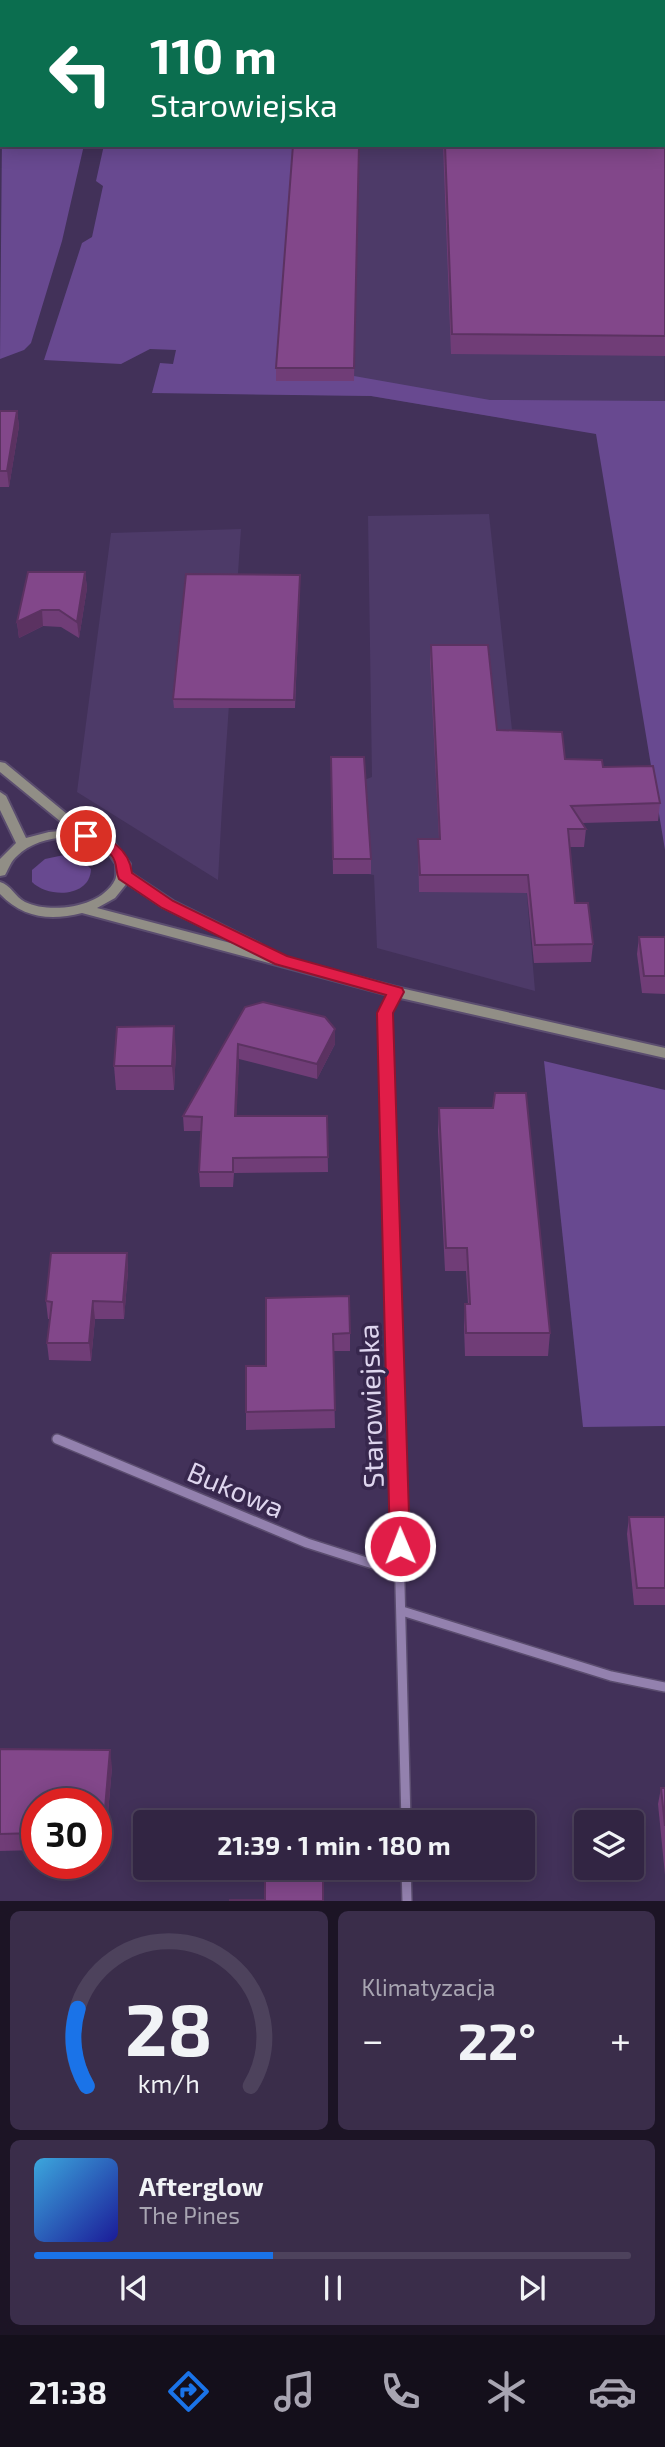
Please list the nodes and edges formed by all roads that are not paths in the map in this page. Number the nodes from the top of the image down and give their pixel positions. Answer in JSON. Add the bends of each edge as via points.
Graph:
{"nodes":[{"id":1,"x":0,"y":766,"type":"edge"},
{"id":2,"x":0,"y":796,"type":"edge"},
{"id":3,"x":86,"y":836,"type":"junction"},
{"id":4,"x":23,"y":845,"type":"junction"},
{"id":5,"x":1,"y":864,"type":"edge"},
{"id":6,"x":124,"y":875,"type":"junction"},
{"id":7,"x":2,"y":893,"type":"edge"},
{"id":8,"x":85,"y":909,"type":"junction"},
{"id":9,"x":281,"y":960,"type":"junction"},
{"id":10,"x":396,"y":992,"type":"junction"},
{"id":11,"x":665,"y":1053,"type":"edge"},
{"id":12,"x":57,"y":1438,"type":"dead end"},
{"id":13,"x":401,"y":1573,"type":"junction"},
{"id":14,"x":402,"y":1611,"type":"junction"},
{"id":15,"x":665,"y":1687,"type":"edge"},
{"id":16,"x":406,"y":1810,"type":"edge"},
{"id":17,"x":407,"y":1880,"type":"edge"},
{"id":18,"x":407,"y":1901,"type":"edge"}],
"edges":[{"from":1,"to":3,"type":"street"},
{"from":2,"to":4,"type":"street"},
{"from":3,"to":4,"type":"street","via":[[48,836]]},
{"from":3,"to":6,"type":"street","via":[[116,851]]},
{"from":4,"to":5,"type":"street"},
{"from":6,"to":8,"type":"street","via":[[108,898]]},
{"from":6,"to":9,"type":"street","via":[[168,904]]},
{"from":7,"to":8,"type":"street","via":[[16,904],[41,912]]},
{"from":8,"to":9,"type":"street"},
{"from":9,"to":10,"type":"street"},
{"from":10,"to":11,"type":"street"},
{"from":10,"to":13,"type":"street","name":"Starowiejska","via":[[385,1013]]},
{"from":12,"to":13,"type":"street","name":"Bukowa","via":[[307,1544]]},
{"from":13,"to":14,"type":"street","name":"Starowiejska"},
{"from":14,"to":15,"type":"street","via":[[611,1676]]},
{"from":14,"to":16,"type":"street","name":"Starowiejska"},
{"from":17,"to":18,"type":"street"}]}
